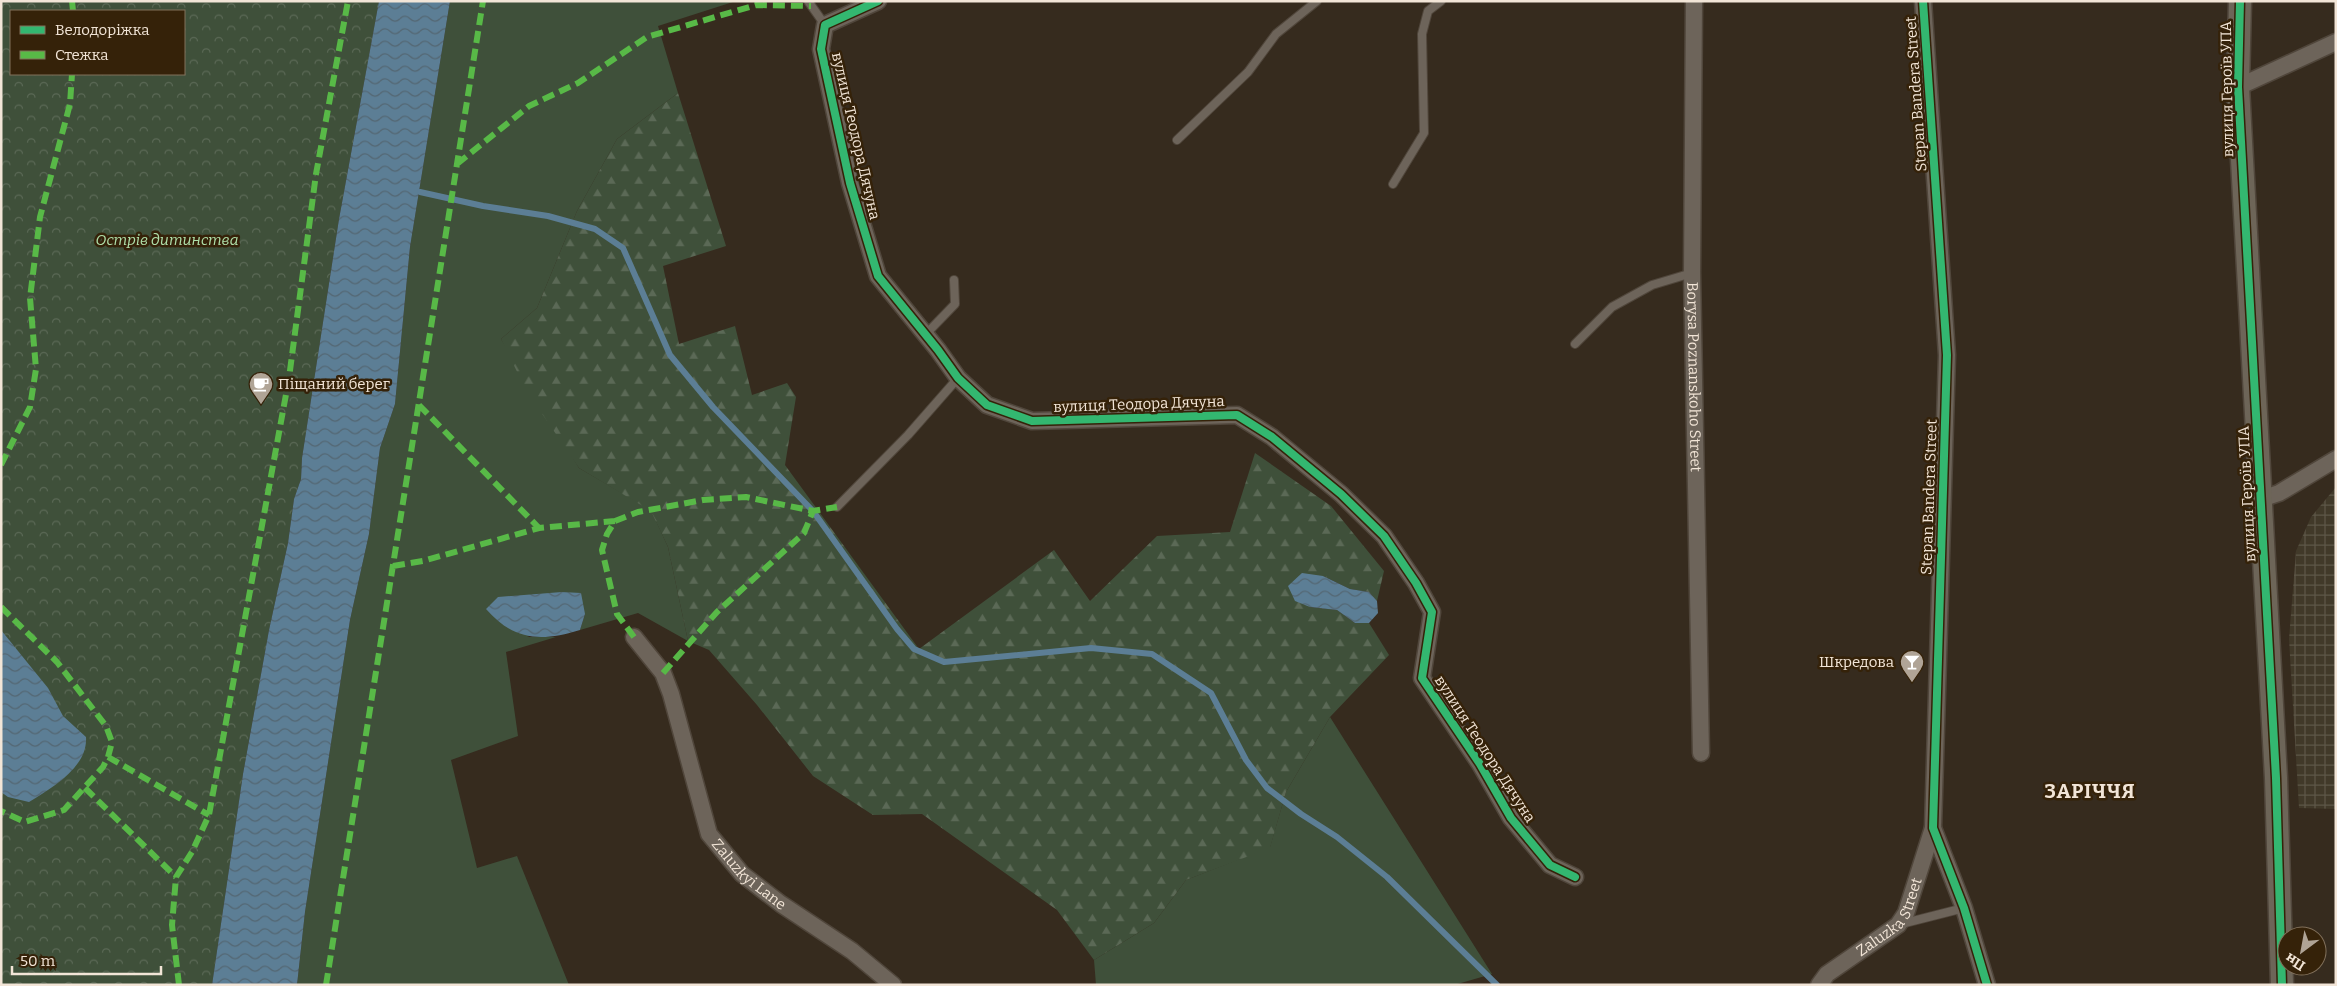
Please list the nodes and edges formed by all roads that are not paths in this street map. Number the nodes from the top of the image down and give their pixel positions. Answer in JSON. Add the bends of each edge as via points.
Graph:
{"nodes":[{"id":1,"x":808,"y":1,"type":"edge"},
{"id":2,"x":878,"y":1,"type":"edge"},
{"id":3,"x":1317,"y":1,"type":"edge"},
{"id":4,"x":1441,"y":1,"type":"edge"},
{"id":5,"x":1694,"y":1,"type":"edge"},
{"id":6,"x":1923,"y":1,"type":"edge"},
{"id":7,"x":2240,"y":1,"type":"edge"},
{"id":8,"x":825,"y":25,"type":"junction"},
{"id":9,"x":2336,"y":42,"type":"edge"},
{"id":10,"x":2238,"y":87,"type":"junction"},
{"id":11,"x":1177,"y":140,"type":"dead end"},
{"id":12,"x":1393,"y":184,"type":"dead end"},
{"id":13,"x":1692,"y":273,"type":"junction"},
{"id":14,"x":954,"y":280,"type":"dead end"},
{"id":15,"x":926,"y":334,"type":"junction"},
{"id":16,"x":1575,"y":344,"type":"dead end"},
{"id":17,"x":958,"y":378,"type":"junction"},
{"id":18,"x":2336,"y":459,"type":"edge"},
{"id":19,"x":2261,"y":499,"type":"junction"},
{"id":20,"x":837,"y":507,"type":"dead end"},
{"id":21,"x":634,"y":638,"type":"dead end"},
{"id":22,"x":1701,"y":753,"type":"dead end"},
{"id":23,"x":1933,"y":828,"type":"junction"},
{"id":24,"x":1575,"y":877,"type":"dead end"},
{"id":25,"x":1964,"y":908,"type":"junction"},
{"id":26,"x":1898,"y":925,"type":"junction"},
{"id":27,"x":893,"y":985,"type":"edge"},
{"id":28,"x":1818,"y":985,"type":"edge"},
{"id":29,"x":1987,"y":985,"type":"edge"},
{"id":30,"x":2282,"y":985,"type":"edge"}],
"edges":[{"from":1,"to":8,"type":"lane"},
{"from":2,"to":8,"type":"street"},
{"from":3,"to":11,"type":"lane","via":[[1276,34],[1248,72]]},
{"from":4,"to":12,"type":"lane","via":[[1428,10],[1422,34],[1424,133]]},
{"from":5,"to":13,"type":"street","name":"Borysa Poznanskoho Street"},
{"from":6,"to":23,"type":"street","name":"Stepan Bandera Street","via":[[1947,355]]},
{"from":7,"to":10,"type":"street","name":"вулиця Героїв УПА"},
{"from":8,"to":15,"type":"street","name":"вулиця Теодора Дячуна","via":[[821,49],[823,59],[850,183],[878,276]]},
{"from":9,"to":10,"type":"street"},
{"from":10,"to":19,"type":"street","name":"вулиця Героїв УПА"},
{"from":13,"to":16,"type":"lane","via":[[1652,285],[1612,307]]},
{"from":13,"to":22,"type":"street","name":"Borysa Poznanskoho Street"},
{"from":14,"to":15,"type":"lane","via":[[955,304]]},
{"from":15,"to":17,"type":"street","name":"вулиця Теодора Дячуна"},
{"from":17,"to":20,"type":"lane","via":[[908,435]]},
{"from":17,"to":24,"type":"street","name":"вулиця Теодора Дячуна","via":[[987,405],[1032,421],[1237,415],[1280,443],[1341,494],[1384,536],[1416,583],[1432,612],[1422,678],[1480,764],[1511,818],[1550,865]]},
{"from":18,"to":19,"type":"street","via":[[2279,493]]},
{"from":19,"to":30,"type":"street","name":"вулиця Героїв УПА","via":[[2276,778]]},
{"from":21,"to":27,"type":"street","name":"Zaluzkyi Lane","via":[[663,673],[709,834],[742,874],[781,904],[852,950]]},
{"from":23,"to":25,"type":"street","name":"Stepan Bandera Street"},
{"from":23,"to":26,"type":"street","name":"Zaluzka Street","via":[[1906,913]]},
{"from":25,"to":26,"type":"lane"},
{"from":25,"to":29,"type":"street","name":"Stepan Bandera Street"},
{"from":26,"to":28,"type":"street","name":"Zaluzka Street","via":[[1827,974]]}]}
